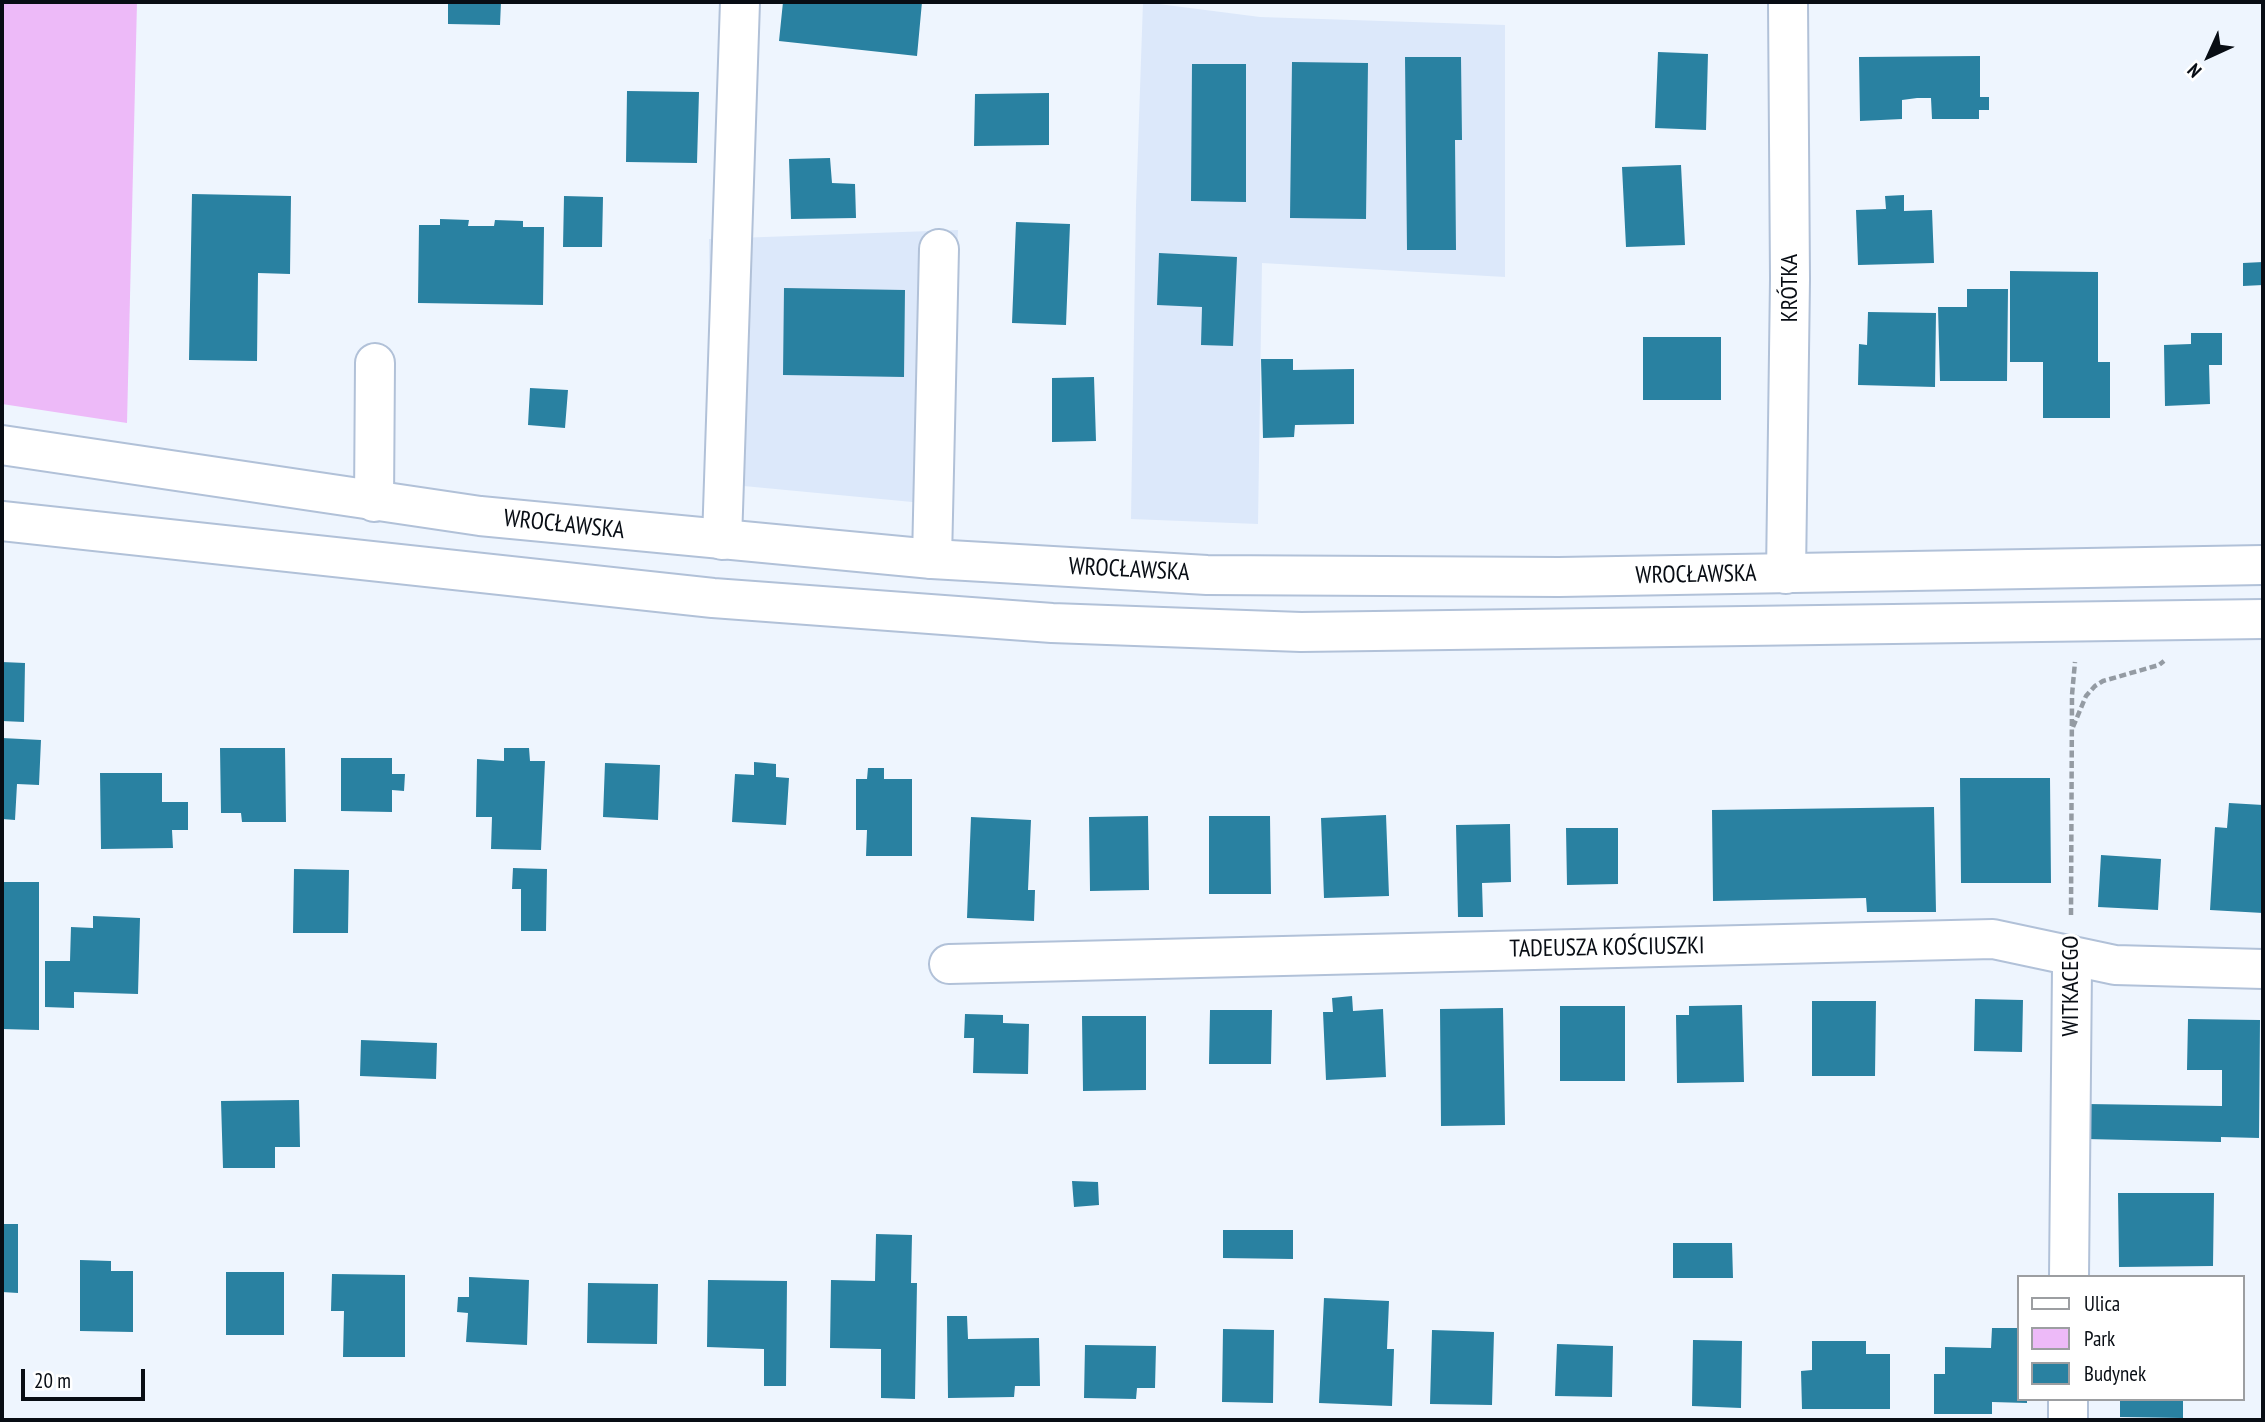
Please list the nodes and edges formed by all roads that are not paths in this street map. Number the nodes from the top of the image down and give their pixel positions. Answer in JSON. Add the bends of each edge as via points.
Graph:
{"nodes":[{"id":1,"x":740,"y":2,"type":"edge"},
{"id":2,"x":1788,"y":2,"type":"edge"},
{"id":3,"x":939,"y":249,"type":"dead end"},
{"id":4,"x":375,"y":363,"type":"dead end"},
{"id":5,"x":2,"y":445,"type":"edge"},
{"id":6,"x":374,"y":502,"type":"junction"},
{"id":7,"x":2,"y":521,"type":"edge"},
{"id":8,"x":722,"y":540,"type":"junction"},
{"id":9,"x":932,"y":559,"type":"junction"},
{"id":10,"x":2263,"y":565,"type":"edge"},
{"id":11,"x":1786,"y":574,"type":"junction"},
{"id":12,"x":2263,"y":619,"type":"edge"},
{"id":13,"x":2071,"y":955,"type":"junction"},
{"id":14,"x":949,"y":964,"type":"dead end"},
{"id":15,"x":2263,"y":969,"type":"edge"},
{"id":16,"x":2069,"y":1275,"type":"edge"},
{"id":17,"x":2068,"y":1401,"type":"edge"},
{"id":18,"x":2068,"y":1420,"type":"edge"}],
"edges":[{"from":1,"to":8,"type":"main road"},
{"from":2,"to":11,"type":"main road","name":"KRÓTKA"},
{"from":3,"to":9,"type":"main road"},
{"from":4,"to":6,"type":"main road"},
{"from":5,"to":6,"type":"main road","name":"WROCŁAWSKA"},
{"from":6,"to":8,"type":"main road","name":"WROCŁAWSKA"},
{"from":7,"to":12,"type":"main road","via":[[713,598],[1066,623],[1301,632]]},
{"from":8,"to":9,"type":"main road","name":"WROCŁAWSKA"},
{"from":9,"to":11,"type":"main road","name":"WROCŁAWSKA","via":[[1220,575],[1559,578]]},
{"from":10,"to":11,"type":"main road","name":"WROCŁAWSKA"},
{"from":13,"to":14,"type":"main road","name":"TADEUSZA KOŚCIUSZKI","via":[[1993,939]]},
{"from":13,"to":15,"type":"main road","name":"TADEUSZA KOŚCIUSZKI","via":[[2115,965]]},
{"from":13,"to":16,"type":"main road","name":"WITKACEGO"},
{"from":17,"to":18,"type":"main road"}]}
